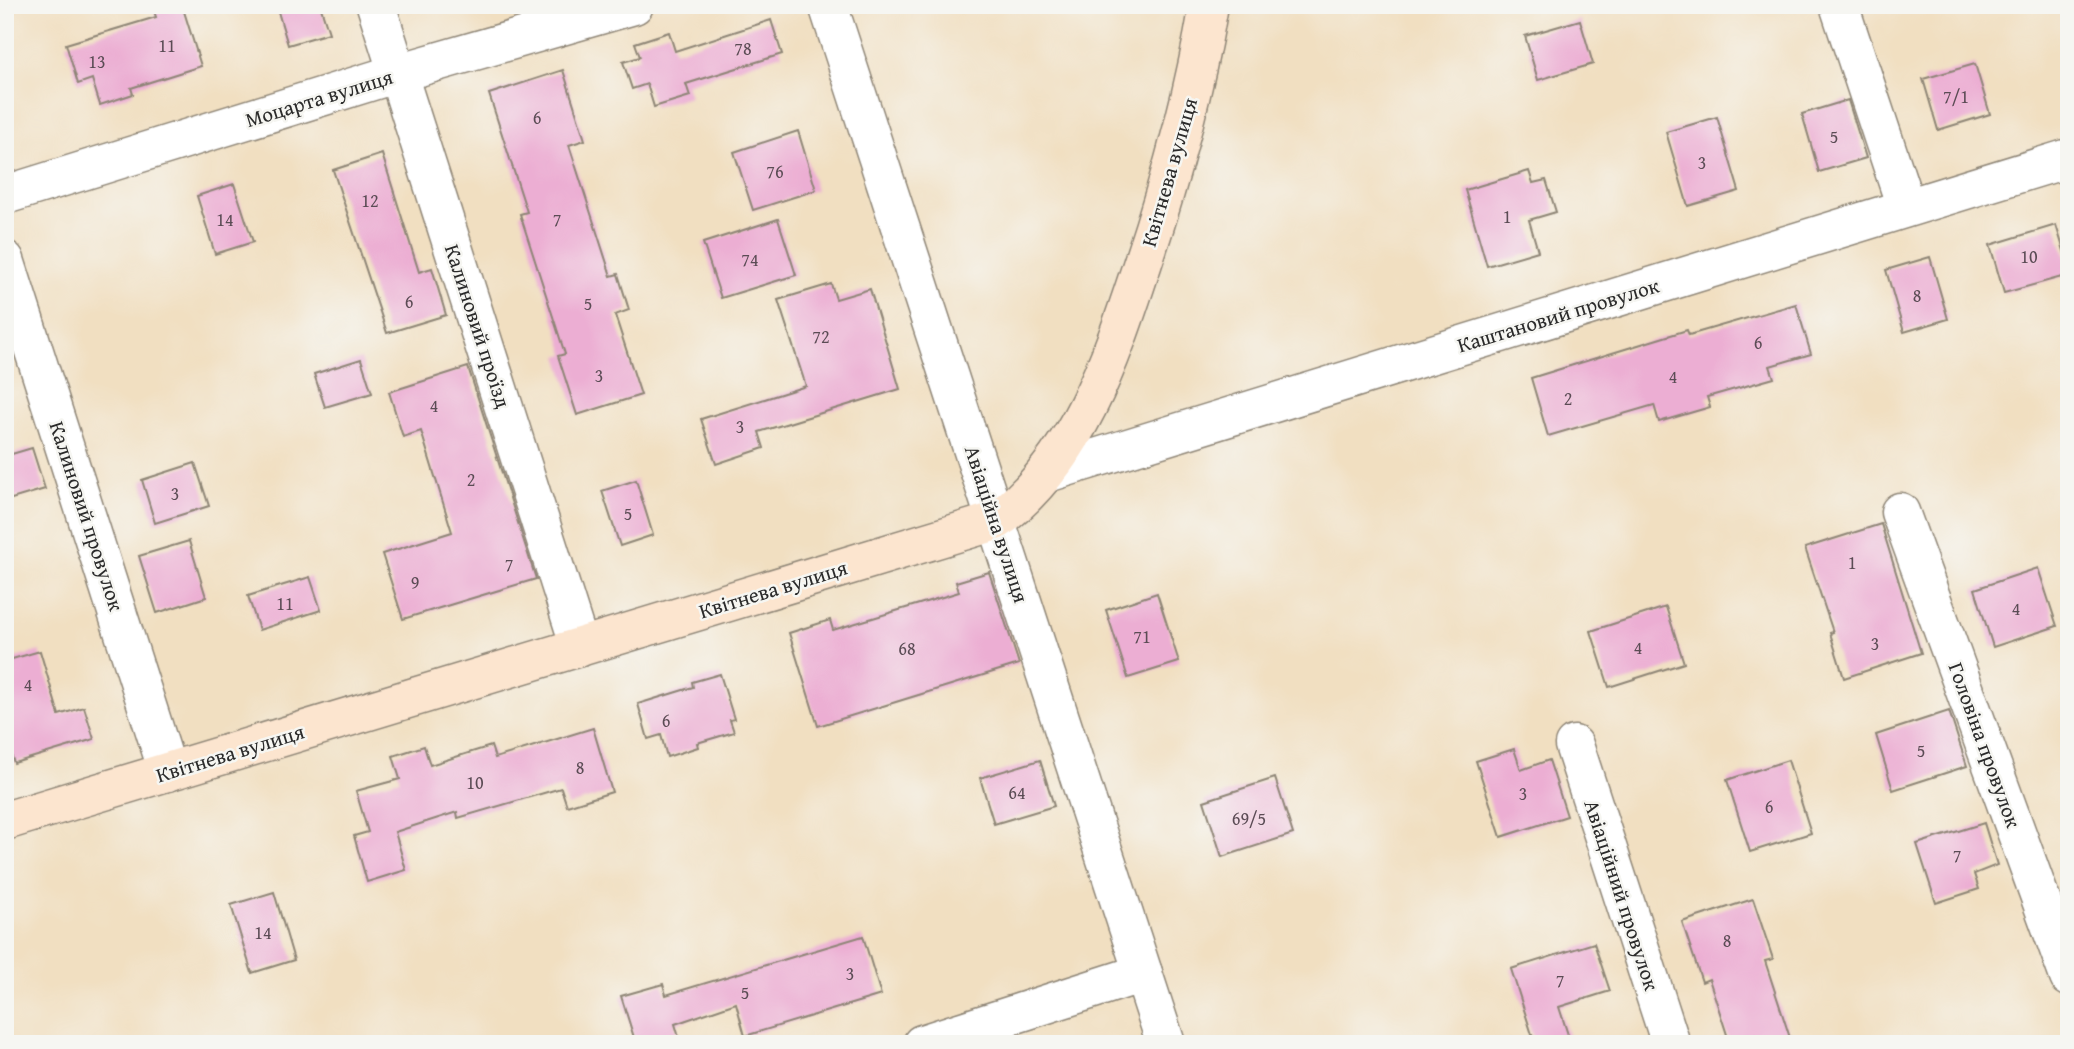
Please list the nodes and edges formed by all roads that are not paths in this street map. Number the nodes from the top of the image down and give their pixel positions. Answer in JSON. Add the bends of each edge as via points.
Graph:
{"nodes":[{"id":1,"x":376,"y":5,"type":"edge"},
{"id":2,"x":634,"y":5,"type":"edge"},
{"id":3,"x":828,"y":5,"type":"edge"},
{"id":4,"x":1209,"y":5,"type":"edge"},
{"id":5,"x":1839,"y":5,"type":"edge"},
{"id":6,"x":398,"y":73,"type":"junction"},
{"id":7,"x":2069,"y":158,"type":"edge"},
{"id":8,"x":5,"y":195,"type":"edge"},
{"id":9,"x":1906,"y":207,"type":"junction"},
{"id":10,"x":5,"y":260,"type":"edge"},
{"id":11,"x":1047,"y":473,"type":"junction"},
{"id":12,"x":1900,"y":512,"type":"dead end"},
{"id":13,"x":996,"y":521,"type":"junction"},
{"id":14,"x":580,"y":647,"type":"junction"},
{"id":15,"x":1574,"y":745,"type":"dead end"},
{"id":16,"x":168,"y":772,"type":"junction"},
{"id":17,"x":5,"y":821,"type":"edge"},
{"id":18,"x":1143,"y":972,"type":"junction"},
{"id":19,"x":2069,"y":977,"type":"edge"},
{"id":20,"x":922,"y":1044,"type":"edge"},
{"id":21,"x":1166,"y":1044,"type":"edge"},
{"id":22,"x":1671,"y":1044,"type":"edge"}],
"edges":[{"from":1,"to":6,"type":"street","name":"Калиновий проїзд"},
{"from":2,"to":6,"type":"street","name":"Моцарта вулиця"},
{"from":3,"to":13,"type":"street","name":"Авіаційна вулиця"},
{"from":4,"to":11,"type":"main road","name":"Квітнева вулиця","via":[[1171,173],[1127,310],[1092,397]]},
{"from":5,"to":9,"type":"street"},
{"from":6,"to":8,"type":"street","name":"Моцарта вулиця"},
{"from":6,"to":14,"type":"street","name":"Калиновий проїзд"},
{"from":7,"to":9,"type":"street","name":"Каштановий провулок"},
{"from":9,"to":11,"type":"street","name":"Каштановий провулок"},
{"from":10,"to":16,"type":"street","name":"Калиновий провулок"},
{"from":11,"to":13,"type":"main road","name":"Квітнева вулиця"},
{"from":12,"to":19,"type":"street","name":"Головіна провулок"},
{"from":13,"to":14,"type":"main road","name":"Квітнева вулиця"},
{"from":13,"to":18,"type":"street","name":"Авіаційна вулиця"},
{"from":14,"to":16,"type":"main road","name":"Квітнева вулиця"},
{"from":15,"to":22,"type":"street","name":"Авіаційний провулок"},
{"from":16,"to":17,"type":"main road","name":"Квітнева вулиця"},
{"from":18,"to":20,"type":"street"},
{"from":18,"to":21,"type":"street","name":"Авіаційна вулиця"}]}
